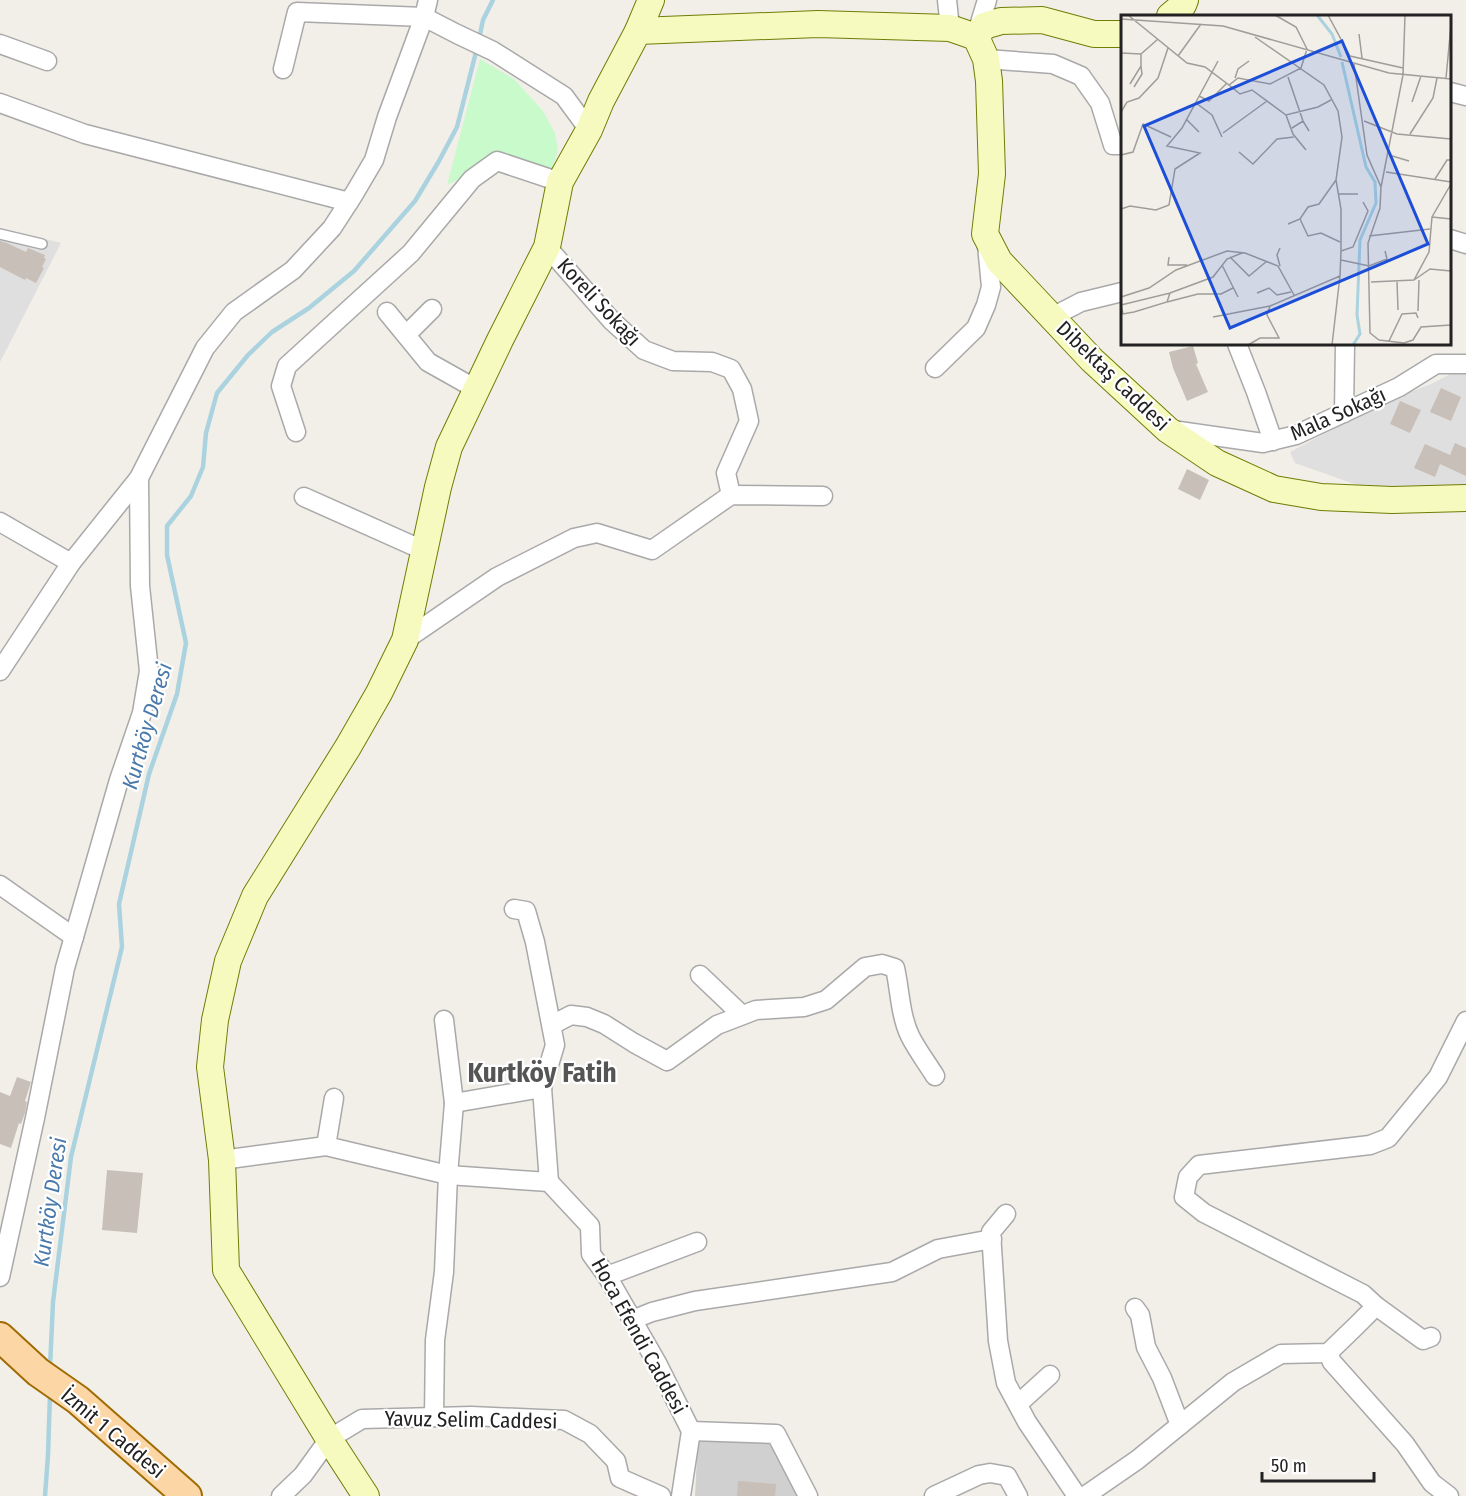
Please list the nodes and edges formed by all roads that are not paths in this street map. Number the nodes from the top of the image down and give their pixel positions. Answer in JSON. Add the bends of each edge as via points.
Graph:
{"nodes":[{"id":1,"x":651,"y":0,"type":"edge"},
{"id":2,"x":947,"y":0,"type":"edge"},
{"id":3,"x":987,"y":0,"type":"edge"},
{"id":4,"x":426,"y":8,"type":"edge"},
{"id":5,"x":950,"y":28,"type":"junction"},
{"id":6,"x":638,"y":32,"type":"junction"},
{"id":7,"x":1121,"y":34,"type":"edge"},
{"id":8,"x":0,"y":44,"type":"edge"},
{"id":9,"x":981,"y":48,"type":"junction"},
{"id":10,"x":47,"y":62,"type":"dead end"},
{"id":11,"x":283,"y":69,"type":"dead end"},
{"id":12,"x":1451,"y":92,"type":"edge"},
{"id":13,"x":1466,"y":96,"type":"edge"},
{"id":14,"x":0,"y":102,"type":"edge"},
{"id":15,"x":589,"y":130,"type":"junction"},
{"id":16,"x":1121,"y":145,"type":"edge"},
{"id":17,"x":560,"y":182,"type":"junction"},
{"id":18,"x":349,"y":202,"type":"junction"},
{"id":19,"x":0,"y":234,"type":"edge"},
{"id":20,"x":985,"y":234,"type":"junction"},
{"id":21,"x":1451,"y":240,"type":"edge"},
{"id":22,"x":42,"y":244,"type":"dead end"},
{"id":23,"x":1466,"y":244,"type":"edge"},
{"id":24,"x":547,"y":247,"type":"junction"},
{"id":25,"x":1121,"y":292,"type":"edge"},
{"id":26,"x":432,"y":309,"type":"dead end"},
{"id":27,"x":387,"y":312,"type":"dead end"},
{"id":28,"x":1052,"y":317,"type":"junction"},
{"id":29,"x":406,"y":335,"type":"junction"},
{"id":30,"x":1237,"y":345,"type":"edge"},
{"id":31,"x":1346,"y":345,"type":"edge"},
{"id":32,"x":1466,"y":364,"type":"edge"},
{"id":33,"x":935,"y":368,"type":"dead end"},
{"id":34,"x":476,"y":389,"type":"junction"},
{"id":35,"x":1344,"y":413,"type":"junction"},
{"id":36,"x":1167,"y":429,"type":"junction"},
{"id":37,"x":296,"y":432,"type":"dead end"},
{"id":38,"x":1273,"y":441,"type":"junction"},
{"id":39,"x":139,"y":478,"type":"junction"},
{"id":40,"x":731,"y":495,"type":"junction"},
{"id":41,"x":823,"y":496,"type":"dead end"},
{"id":42,"x":304,"y":497,"type":"dead end"},
{"id":43,"x":1466,"y":498,"type":"edge"},
{"id":44,"x":0,"y":522,"type":"edge"},
{"id":45,"x":425,"y":551,"type":"junction"},
{"id":46,"x":71,"y":563,"type":"junction"},
{"id":47,"x":405,"y":640,"type":"junction"},
{"id":48,"x":2,"y":662,"type":"edge"},
{"id":49,"x":0,"y":885,"type":"edge"},
{"id":50,"x":514,"y":909,"type":"dead end"},
{"id":51,"x":74,"y":937,"type":"junction"},
{"id":52,"x":700,"y":975,"type":"dead end"},
{"id":53,"x":742,"y":1015,"type":"junction"},
{"id":54,"x":444,"y":1020,"type":"dead end"},
{"id":55,"x":1466,"y":1021,"type":"edge"},
{"id":56,"x":552,"y":1025,"type":"junction"},
{"id":57,"x":935,"y":1076,"type":"dead end"},
{"id":58,"x":542,"y":1088,"type":"junction"},
{"id":59,"x":334,"y":1098,"type":"dead end"},
{"id":60,"x":454,"y":1103,"type":"junction"},
{"id":61,"x":326,"y":1146,"type":"junction"},
{"id":62,"x":222,"y":1160,"type":"junction"},
{"id":63,"x":448,"y":1175,"type":"junction"},
{"id":64,"x":549,"y":1182,"type":"junction"},
{"id":65,"x":1006,"y":1214,"type":"dead end"},
{"id":66,"x":992,"y":1239,"type":"junction"},
{"id":67,"x":696,"y":1242,"type":"dead end"},
{"id":68,"x":606,"y":1276,"type":"junction"},
{"id":69,"x":0,"y":1277,"type":"edge"},
{"id":70,"x":1376,"y":1306,"type":"junction"},
{"id":71,"x":1135,"y":1308,"type":"dead end"},
{"id":72,"x":632,"y":1320,"type":"junction"},
{"id":73,"x":0,"y":1337,"type":"edge"},
{"id":74,"x":1431,"y":1337,"type":"dead end"},
{"id":75,"x":1329,"y":1353,"type":"junction"},
{"id":76,"x":1050,"y":1375,"type":"dead end"},
{"id":77,"x":1018,"y":1404,"type":"junction"},
{"id":78,"x":434,"y":1417,"type":"junction"},
{"id":79,"x":1180,"y":1425,"type":"junction"},
{"id":80,"x":692,"y":1431,"type":"junction"},
{"id":81,"x":329,"y":1439,"type":"junction"},
{"id":82,"x":187,"y":1496,"type":"edge"},
{"id":83,"x":281,"y":1496,"type":"edge"},
{"id":84,"x":366,"y":1496,"type":"edge"},
{"id":85,"x":661,"y":1496,"type":"edge"},
{"id":86,"x":681,"y":1496,"type":"edge"},
{"id":87,"x":808,"y":1496,"type":"edge"},
{"id":88,"x":934,"y":1496,"type":"edge"},
{"id":89,"x":1018,"y":1496,"type":"edge"},
{"id":90,"x":1077,"y":1496,"type":"edge"},
{"id":91,"x":1085,"y":1496,"type":"edge"},
{"id":92,"x":1449,"y":1496,"type":"edge"}],
"edges":[{"from":1,"to":6,"type":"street"},
{"from":2,"to":5,"type":"street"},
{"from":3,"to":9,"type":"street"},
{"from":4,"to":11,"type":"street","via":[[297,12]]},
{"from":4,"to":15,"type":"street","via":[[457,34],[493,51],[564,96]]},
{"from":4,"to":18,"type":"street","via":[[374,160]]},
{"from":5,"to":6,"type":"street","via":[[818,24]]},
{"from":5,"to":9,"type":"street"},
{"from":6,"to":15,"type":"street"},
{"from":7,"to":9,"type":"street","via":[[1094,34],[1042,20],[1001,21],[984,26]]},
{"from":8,"to":10,"type":"street"},
{"from":9,"to":16,"type":"street","via":[[1053,64],[1081,76],[1100,103],[1113,145]]},
{"from":9,"to":20,"type":"street","via":[[989,81],[992,174]]},
{"from":12,"to":13,"type":"street"},
{"from":14,"to":18,"type":"street","via":[[85,134]]},
{"from":15,"to":17,"type":"street"},
{"from":17,"to":24,"type":"street"},
{"from":17,"to":37,"type":"street","via":[[497,161],[472,179],[411,254],[287,366],[281,386]]},
{"from":18,"to":39,"type":"street","via":[[332,228],[293,270],[234,312],[205,348]]},
{"from":19,"to":22,"type":"lane"},
{"from":20,"to":28,"type":"street","name":"Dibektaş Caddesi","via":[[999,261]]},
{"from":20,"to":33,"type":"street","via":[[991,287],[987,305],[976,328]]},
{"from":21,"to":23,"type":"street"},
{"from":24,"to":34,"type":"street"},
{"from":24,"to":40,"type":"street","name":"Koreli Sokağı","via":[[612,321],[644,350],[673,361],[712,362],[731,369],[742,389],[750,421],[726,473]]},
{"from":25,"to":28,"type":"street","via":[[1081,302]]},
{"from":26,"to":29,"type":"street"},
{"from":27,"to":29,"type":"street"},
{"from":28,"to":36,"type":"street","name":"Dibektaş Caddesi"},
{"from":29,"to":34,"type":"street","via":[[428,362]]},
{"from":30,"to":38,"type":"street"},
{"from":31,"to":35,"type":"street"},
{"from":32,"to":35,"type":"street","name":"Mala Sokağı","via":[[1436,364]]},
{"from":34,"to":45,"type":"street","via":[[449,447]]},
{"from":35,"to":38,"type":"street","name":"Mala Sokağı"},
{"from":36,"to":38,"type":"street","name":"Mala Sokağı","via":[[1263,443]]},
{"from":36,"to":43,"type":"street","name":"Dibektaş Caddesi","via":[[1217,463],[1274,489],[1321,497]]},
{"from":39,"to":46,"type":"street"},
{"from":39,"to":51,"type":"street","via":[[140,586],[149,671],[142,713],[118,780]]},
{"from":40,"to":41,"type":"street"},
{"from":40,"to":47,"type":"street","via":[[652,550],[597,533],[574,538],[497,577]]},
{"from":42,"to":45,"type":"street"},
{"from":44,"to":46,"type":"street"},
{"from":45,"to":47,"type":"street"},
{"from":46,"to":48,"type":"street"},
{"from":47,"to":62,"type":"street","via":[[348,747],[255,896],[228,961],[210,1067]]},
{"from":49,"to":51,"type":"street"},
{"from":50,"to":56,"type":"street","via":[[526,911]]},
{"from":51,"to":69,"type":"street"},
{"from":52,"to":53,"type":"street"},
{"from":53,"to":56,"type":"street","via":[[717,1025],[667,1061],[587,1017],[571,1015]]},
{"from":53,"to":57,"type":"street","via":[[756,1010],[804,1007],[826,999],[865,967],[882,964],[895,968],[910,1036]]},
{"from":54,"to":60,"type":"street"},
{"from":55,"to":70,"type":"street","via":[[1438,1077],[1388,1138],[1370,1145],[1199,1165],[1188,1177],[1184,1197],[1204,1213],[1363,1294]]},
{"from":56,"to":58,"type":"street","via":[[555,1045]]},
{"from":58,"to":60,"type":"street"},
{"from":58,"to":64,"type":"street"},
{"from":59,"to":61,"type":"street"},
{"from":60,"to":63,"type":"street"},
{"from":61,"to":62,"type":"street"},
{"from":61,"to":63,"type":"street"},
{"from":62,"to":81,"type":"street","via":[[226,1270]]},
{"from":63,"to":64,"type":"street"},
{"from":63,"to":78,"type":"street","via":[[444,1272],[435,1340]]},
{"from":64,"to":68,"type":"street","name":"Hoca Efendi Caddesi","via":[[590,1226],[591,1254]]},
{"from":65,"to":66,"type":"street","via":[[991,1232]]},
{"from":66,"to":72,"type":"street","via":[[938,1249],[891,1272],[695,1301]]},
{"from":66,"to":77,"type":"street","via":[[998,1341],[1006,1383]]},
{"from":67,"to":68,"type":"street"},
{"from":68,"to":72,"type":"street","name":"Hoca Efendi Caddesi"},
{"from":70,"to":74,"type":"street","via":[[1423,1340]]},
{"from":70,"to":75,"type":"street"},
{"from":71,"to":79,"type":"street","via":[[1146,1347]]},
{"from":72,"to":80,"type":"street","name":"Hoca Efendi Caddesi"},
{"from":73,"to":82,"type":"main road","name":"İzmit 1 Caddesi"},
{"from":75,"to":79,"type":"street","via":[[1281,1354],[1233,1382]]},
{"from":75,"to":92,"type":"street","via":[[1332,1362],[1405,1444],[1432,1483]]},
{"from":76,"to":77,"type":"street"},
{"from":77,"to":90,"type":"street"},
{"from":78,"to":81,"type":"street","name":"Yavuz Selim Caddesi","via":[[362,1419]]},
{"from":78,"to":85,"type":"street","name":"Yavuz Selim Caddesi","via":[[564,1420],[590,1434],[616,1461],[620,1478]]},
{"from":79,"to":91,"type":"street"},
{"from":80,"to":86,"type":"street"},
{"from":80,"to":87,"type":"street","name":"Hoca Efendi Caddesi","via":[[776,1434]]},
{"from":81,"to":83,"type":"street","name":"Yavuz Selim Caddesi","via":[[303,1475]]},
{"from":81,"to":84,"type":"street"},
{"from":88,"to":89,"type":"street","via":[[990,1473],[1007,1476]]}]}
